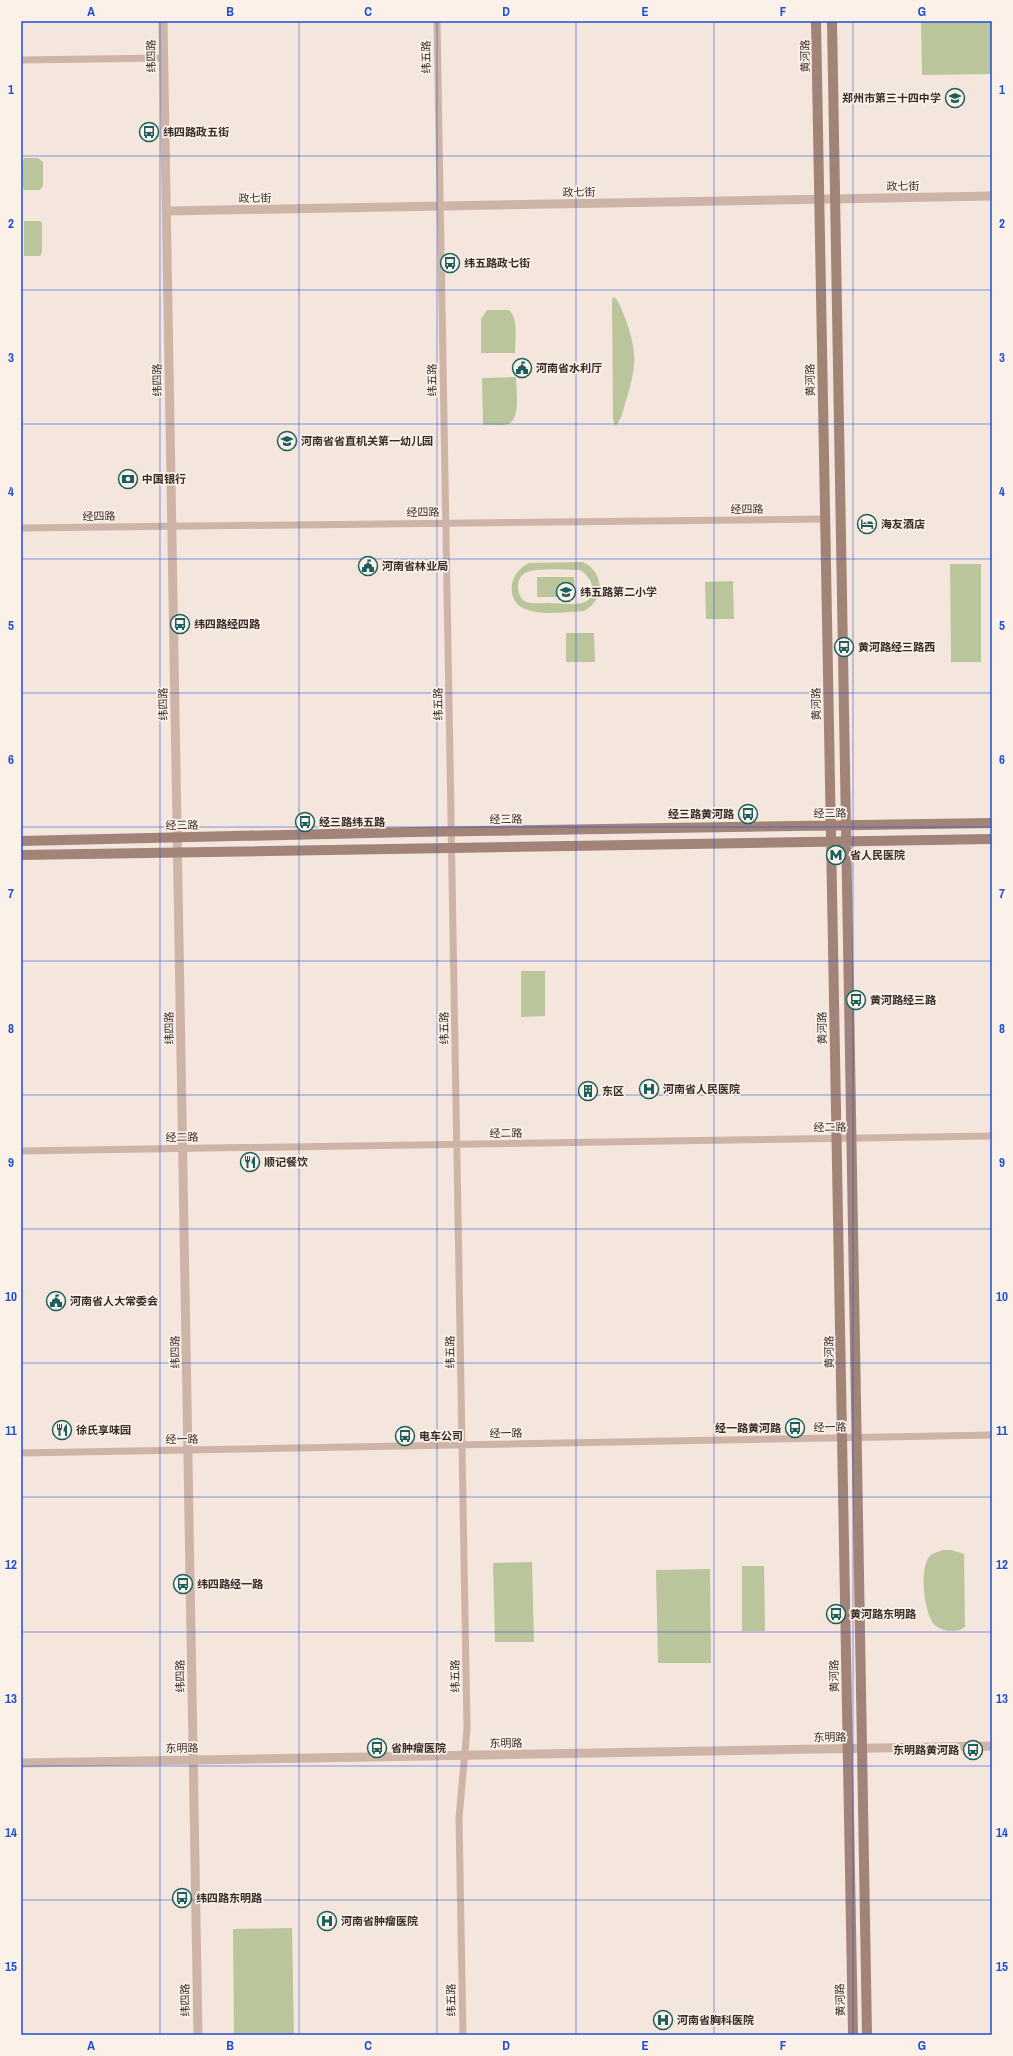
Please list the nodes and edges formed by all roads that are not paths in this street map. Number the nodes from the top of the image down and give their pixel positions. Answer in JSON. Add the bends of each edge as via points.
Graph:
{"nodes":[{"id":1,"x":163,"y":21,"type":"edge"},
{"id":2,"x":437,"y":21,"type":"edge"},
{"id":3,"x":816,"y":21,"type":"edge"},
{"id":4,"x":832,"y":21,"type":"edge"},
{"id":5,"x":163,"y":58,"type":"junction"},
{"id":6,"x":21,"y":60,"type":"edge"},
{"id":7,"x":992,"y":196,"type":"edge"},
{"id":8,"x":820,"y":199,"type":"junction"},
{"id":9,"x":835,"y":199,"type":"junction"},
{"id":10,"x":440,"y":206,"type":"junction"},
{"id":11,"x":166,"y":211,"type":"junction"},
{"id":12,"x":825,"y":519,"type":"junction"},
{"id":13,"x":446,"y":523,"type":"junction"},
{"id":14,"x":172,"y":526,"type":"junction"},
{"id":15,"x":21,"y":528,"type":"edge"},
{"id":16,"x":992,"y":823,"type":"edge"},
{"id":17,"x":846,"y":825,"type":"junction"},
{"id":18,"x":830,"y":826,"type":"junction"},
{"id":19,"x":452,"y":832,"type":"junction"},
{"id":20,"x":178,"y":838,"type":"junction"},
{"id":21,"x":992,"y":838,"type":"edge"},
{"id":22,"x":21,"y":841,"type":"edge"},
{"id":23,"x":831,"y":841,"type":"junction"},
{"id":24,"x":846,"y":841,"type":"junction"},
{"id":25,"x":452,"y":847,"type":"junction"},
{"id":26,"x":178,"y":852,"type":"junction"},
{"id":27,"x":21,"y":855,"type":"edge"},
{"id":28,"x":992,"y":1136,"type":"edge"},
{"id":29,"x":836,"y":1138,"type":"junction"},
{"id":30,"x":852,"y":1138,"type":"junction"},
{"id":31,"x":457,"y":1144,"type":"junction"},
{"id":32,"x":183,"y":1148,"type":"junction"},
{"id":33,"x":21,"y":1151,"type":"edge"},
{"id":34,"x":992,"y":1435,"type":"edge"},
{"id":35,"x":842,"y":1438,"type":"junction"},
{"id":36,"x":857,"y":1438,"type":"junction"},
{"id":37,"x":462,"y":1445,"type":"junction"},
{"id":38,"x":188,"y":1450,"type":"junction"},
{"id":39,"x":21,"y":1453,"type":"edge"},
{"id":40,"x":992,"y":1746,"type":"edge"},
{"id":41,"x":862,"y":1748,"type":"junction"},
{"id":42,"x":847,"y":1749,"type":"junction"},
{"id":43,"x":465,"y":1755,"type":"junction"},
{"id":44,"x":193,"y":1760,"type":"junction"},
{"id":45,"x":21,"y":1763,"type":"edge"},
{"id":46,"x":198,"y":2035,"type":"edge"},
{"id":47,"x":463,"y":2035,"type":"edge"},
{"id":48,"x":853,"y":2035,"type":"edge"},
{"id":49,"x":867,"y":2035,"type":"edge"}],
"edges":[{"from":1,"to":5,"type":"street","name":"纬四路"},
{"from":2,"to":10,"type":"street","name":"纬五路"},
{"from":3,"to":8,"type":"main road","name":"黄河路"},
{"from":4,"to":9,"type":"main road"},
{"from":5,"to":6,"type":"street"},
{"from":5,"to":11,"type":"street","name":"纬四路"},
{"from":7,"to":9,"type":"street","name":"政七街"},
{"from":8,"to":9,"type":"street","name":"政七街"},
{"from":8,"to":10,"type":"street","name":"政七街"},
{"from":8,"to":12,"type":"main road","name":"黄河路"},
{"from":9,"to":17,"type":"main road"},
{"from":10,"to":11,"type":"street","name":"政七街"},
{"from":10,"to":13,"type":"street","name":"纬五路"},
{"from":11,"to":14,"type":"street","name":"纬四路"},
{"from":12,"to":13,"type":"street","name":"经四路"},
{"from":12,"to":18,"type":"main road","name":"黄河路"},
{"from":13,"to":14,"type":"street","name":"经四路"},
{"from":13,"to":19,"type":"street","name":"纬五路"},
{"from":14,"to":15,"type":"street","name":"经四路"},
{"from":14,"to":20,"type":"street","name":"纬四路"},
{"from":16,"to":17,"type":"main road","name":"经三路"},
{"from":17,"to":18,"type":"main road","name":"经三路"},
{"from":17,"to":24,"type":"main road"},
{"from":18,"to":19,"type":"main road","name":"经三路"},
{"from":18,"to":23,"type":"main road","name":"黄河路"},
{"from":19,"to":20,"type":"main road","name":"经三路"},
{"from":19,"to":25,"type":"street","name":"纬五路"},
{"from":20,"to":22,"type":"main road","name":"经三路"},
{"from":20,"to":26,"type":"street","name":"纬四路"},
{"from":21,"to":24,"type":"main road"},
{"from":23,"to":24,"type":"main road"},
{"from":23,"to":25,"type":"main road"},
{"from":23,"to":29,"type":"main road","name":"黄河路"},
{"from":24,"to":30,"type":"main road"},
{"from":25,"to":26,"type":"main road"},
{"from":25,"to":31,"type":"street","name":"纬五路"},
{"from":26,"to":27,"type":"main road"},
{"from":26,"to":32,"type":"street","name":"纬四路"},
{"from":28,"to":30,"type":"street","name":"经二路"},
{"from":29,"to":30,"type":"street","name":"经二路"},
{"from":29,"to":31,"type":"street","name":"经二路"},
{"from":29,"to":35,"type":"main road","name":"黄河路"},
{"from":30,"to":36,"type":"main road"},
{"from":31,"to":32,"type":"street","name":"经二路"},
{"from":31,"to":37,"type":"street","name":"纬五路"},
{"from":32,"to":33,"type":"street","name":"经二路"},
{"from":32,"to":38,"type":"street","name":"纬四路"},
{"from":34,"to":36,"type":"street","name":"经一路"},
{"from":35,"to":36,"type":"street","name":"经一路"},
{"from":35,"to":37,"type":"street","name":"经一路"},
{"from":35,"to":42,"type":"main road","name":"黄河路"},
{"from":36,"to":41,"type":"main road"},
{"from":37,"to":38,"type":"street","name":"经一路"},
{"from":37,"to":43,"type":"street","name":"纬五路","via":[[467,1729]]},
{"from":38,"to":39,"type":"street","name":"经一路"},
{"from":38,"to":44,"type":"street","name":"纬四路"},
{"from":40,"to":41,"type":"street","name":"东明路"},
{"from":41,"to":42,"type":"street","name":"东明路"},
{"from":41,"to":49,"type":"main road"},
{"from":42,"to":43,"type":"street","name":"东明路"},
{"from":42,"to":48,"type":"main road","name":"黄河路"},
{"from":43,"to":44,"type":"street","name":"东明路"},
{"from":43,"to":47,"type":"street","name":"纬五路","via":[[459,1818]]},
{"from":44,"to":45,"type":"street","name":"东明路"},
{"from":44,"to":46,"type":"street","name":"纬四路"}]}
